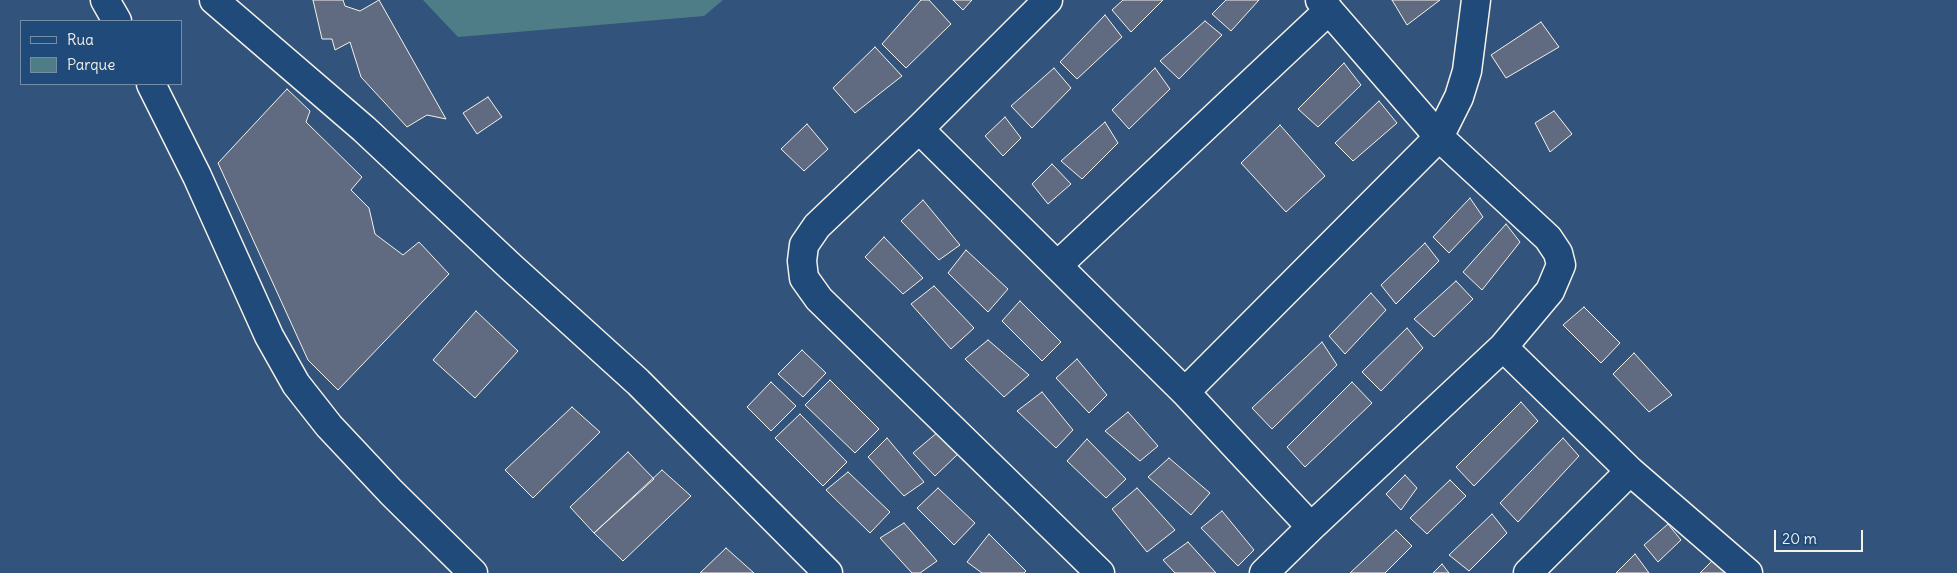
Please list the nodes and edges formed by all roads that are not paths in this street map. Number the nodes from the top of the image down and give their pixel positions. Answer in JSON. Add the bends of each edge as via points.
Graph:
{"nodes":[{"id":1,"x":105,"y":0,"type":"edge"},
{"id":2,"x":214,"y":0,"type":"edge"},
{"id":3,"x":1048,"y":0,"type":"edge"},
{"id":4,"x":1476,"y":0,"type":"edge"},
{"id":5,"x":1325,"y":5,"type":"edge"},
{"id":6,"x":116,"y":20,"type":"edge"},
{"id":7,"x":151,"y":85,"type":"edge"},
{"id":8,"x":919,"y":129,"type":"junction"},
{"id":9,"x":1439,"y":137,"type":"junction"},
{"id":10,"x":1058,"y":265,"type":"junction"},
{"id":11,"x":1503,"y":347,"type":"junction"},
{"id":12,"x":1185,"y":392,"type":"junction"},
{"id":13,"x":1630,"y":471,"type":"junction"},
{"id":14,"x":1311,"y":527,"type":"junction"},
{"id":15,"x":473,"y":573,"type":"edge"},
{"id":16,"x":828,"y":573,"type":"edge"},
{"id":17,"x":1100,"y":573,"type":"edge"},
{"id":18,"x":1264,"y":573,"type":"edge"},
{"id":19,"x":1528,"y":573,"type":"edge"},
{"id":20,"x":1748,"y":573,"type":"edge"}],
"edges":[{"from":1,"to":6,"type":"street"},
{"from":2,"to":16,"type":"street","via":[[364,128],[638,382]]},
{"from":3,"to":8,"type":"street"},
{"from":4,"to":9,"type":"street","via":[[1467,71],[1459,97]]},
{"from":5,"to":9,"type":"street"},
{"from":5,"to":10,"type":"street"},
{"from":7,"to":15,"type":"street","via":[[197,176],[269,336],[296,384],[329,426]]},
{"from":8,"to":10,"type":"street"},
{"from":8,"to":17,"type":"street","via":[[817,226],[804,245],[804,278],[819,299]]},
{"from":9,"to":11,"type":"street","via":[[1548,238],[1558,253],[1560,266],[1550,292]]},
{"from":9,"to":12,"type":"street"},
{"from":10,"to":12,"type":"street"},
{"from":11,"to":13,"type":"street"},
{"from":11,"to":14,"type":"street"},
{"from":12,"to":14,"type":"street"},
{"from":13,"to":19,"type":"street"},
{"from":13,"to":20,"type":"street"},
{"from":14,"to":18,"type":"street"}]}
